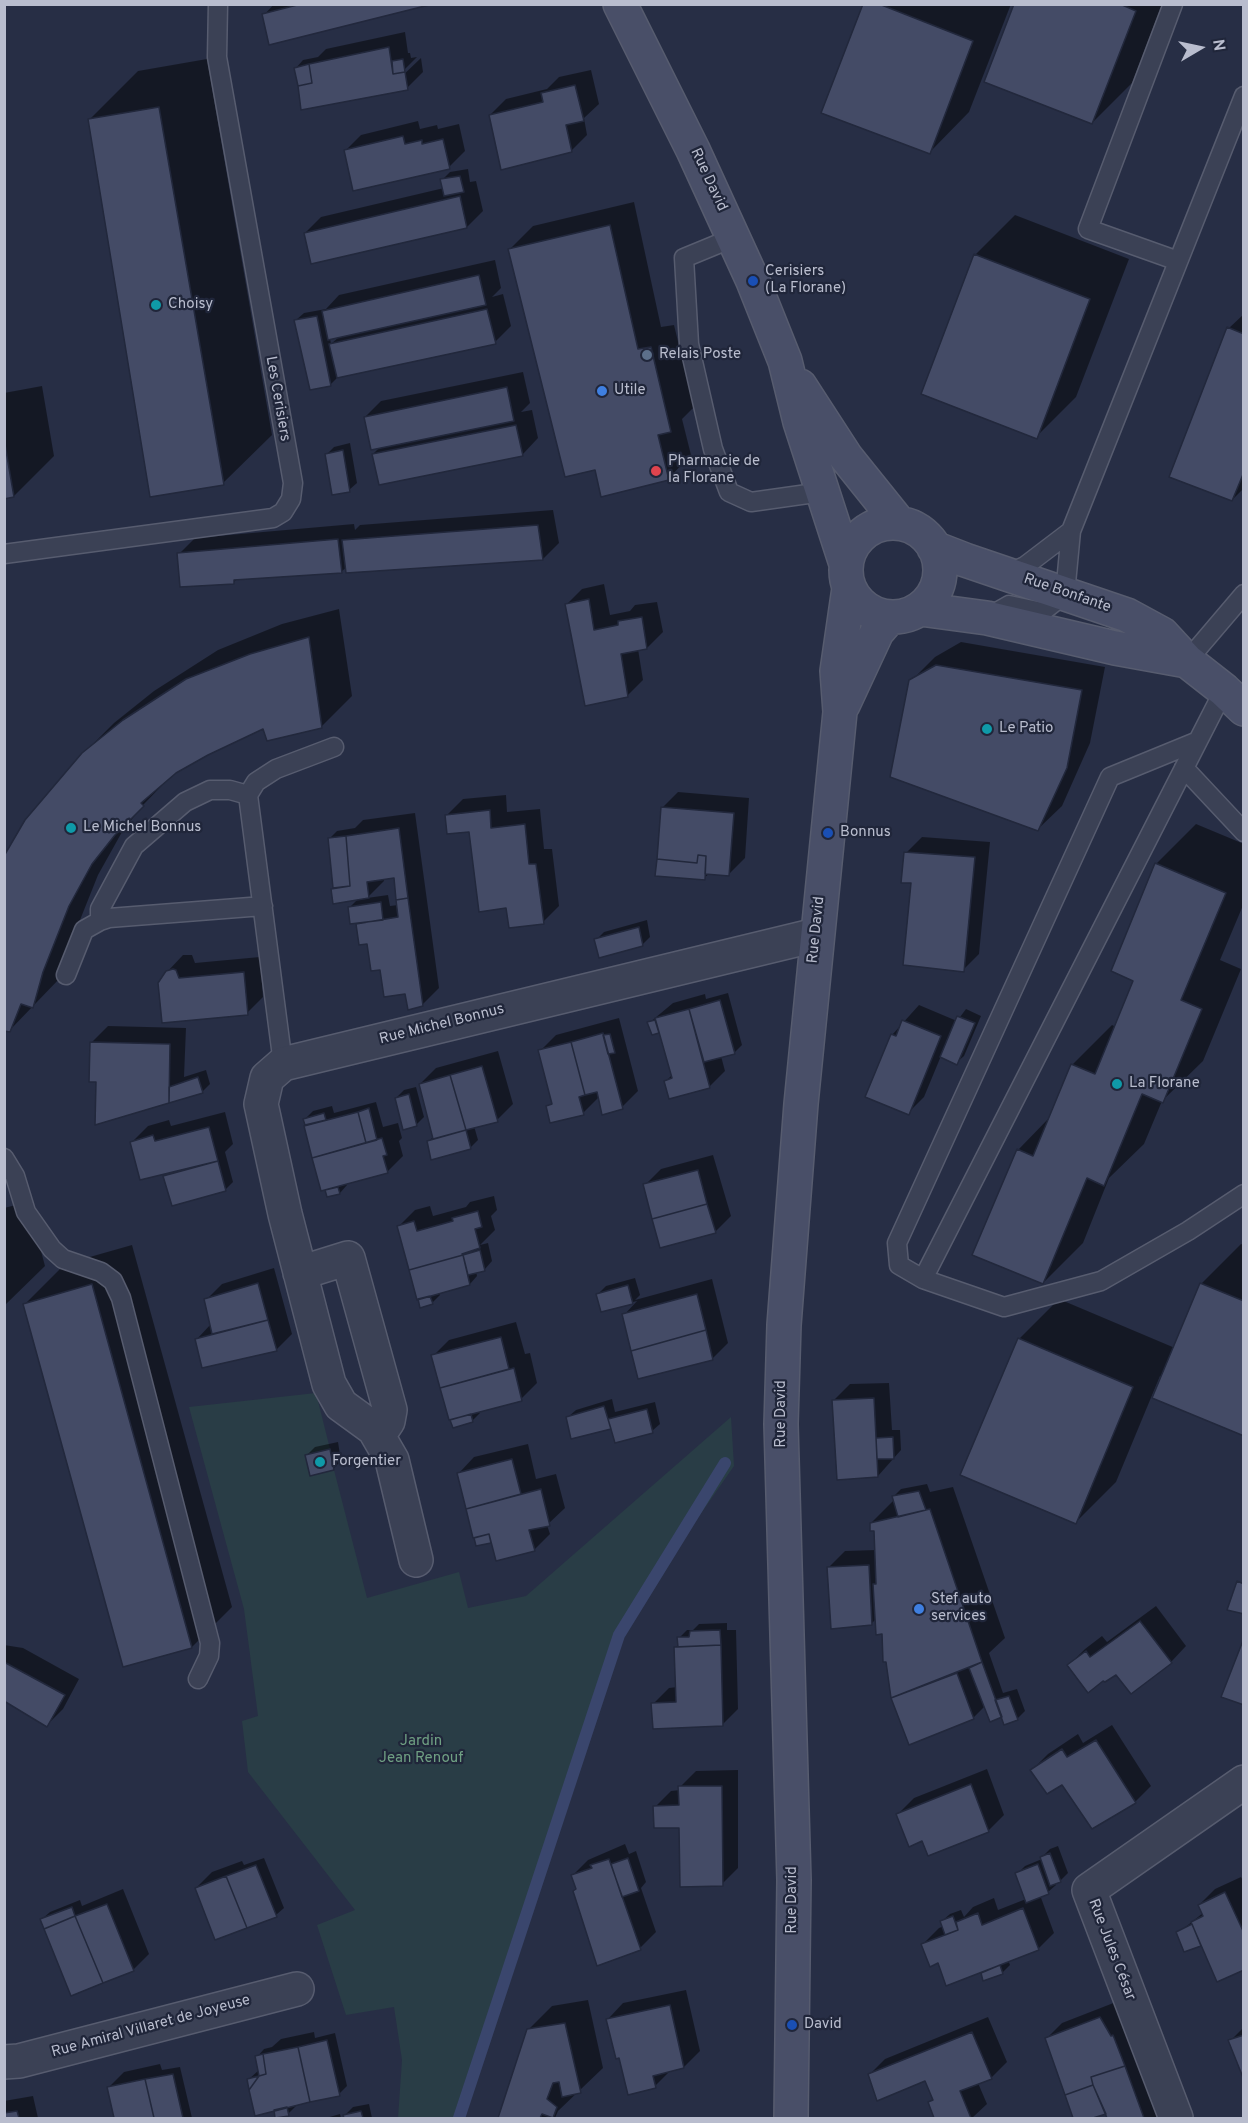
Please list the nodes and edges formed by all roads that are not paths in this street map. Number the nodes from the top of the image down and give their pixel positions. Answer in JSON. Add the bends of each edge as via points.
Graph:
{"nodes":[{"id":1,"x":218,"y":4,"type":"edge"},
{"id":2,"x":620,"y":4,"type":"edge"},
{"id":3,"x":1173,"y":4,"type":"edge"},
{"id":4,"x":1244,"y":96,"type":"edge"},
{"id":5,"x":735,"y":237,"type":"junction"},
{"id":6,"x":1178,"y":261,"type":"junction"},
{"id":7,"x":785,"y":361,"type":"junction"},
{"id":8,"x":822,"y":492,"type":"junction"},
{"id":9,"x":899,"y":523,"type":"junction"},
{"id":10,"x":1071,"y":531,"type":"junction"},
{"id":11,"x":934,"y":548,"type":"junction"},
{"id":12,"x":4,"y":554,"type":"edge"},
{"id":13,"x":1008,"y":574,"type":"junction"},
{"id":14,"x":847,"y":576,"type":"junction"},
{"id":15,"x":1065,"y":594,"type":"junction"},
{"id":16,"x":1244,"y":594,"type":"edge"},
{"id":17,"x":905,"y":613,"type":"junction"},
{"id":18,"x":987,"y":618,"type":"junction"},
{"id":19,"x":1187,"y":660,"type":"junction"},
{"id":20,"x":1234,"y":699,"type":"edge"},
{"id":21,"x":840,"y":712,"type":"junction"},
{"id":22,"x":1197,"y":741,"type":"junction"},
{"id":23,"x":334,"y":747,"type":"dead end"},
{"id":24,"x":1184,"y":768,"type":"junction"},
{"id":25,"x":249,"y":795,"type":"junction"},
{"id":26,"x":1244,"y":832,"type":"edge"},
{"id":27,"x":262,"y":906,"type":"junction"},
{"id":28,"x":100,"y":921,"type":"junction"},
{"id":29,"x":816,"y":935,"type":"junction"},
{"id":30,"x":66,"y":975,"type":"dead end"},
{"id":31,"x":283,"y":1064,"type":"junction"},
{"id":32,"x":4,"y":1158,"type":"edge"},
{"id":33,"x":1244,"y":1194,"type":"edge"},
{"id":34,"x":300,"y":1273,"type":"junction"},
{"id":35,"x":922,"y":1279,"type":"junction"},
{"id":36,"x":378,"y":1436,"type":"junction"},
{"id":37,"x":416,"y":1560,"type":"dead end"},
{"id":38,"x":198,"y":1679,"type":"dead end"},
{"id":39,"x":1244,"y":1782,"type":"edge"},
{"id":40,"x":297,"y":1989,"type":"dead end"},
{"id":41,"x":4,"y":2062,"type":"edge"},
{"id":42,"x":791,"y":2118,"type":"edge"},
{"id":43,"x":1176,"y":2118,"type":"edge"}],
"edges":[{"from":1,"to":12,"type":"lane","name":"Les Cerisiers","via":[[217,57],[292,483],[291,499],[283,512],[273,518]]},
{"from":2,"to":5,"type":"main road","name":"Rue David"},
{"from":3,"to":6,"type":"lane","via":[[1088,229]]},
{"from":4,"to":6,"type":"lane"},
{"from":5,"to":7,"type":"main road","name":"Rue David"},
{"from":5,"to":8,"type":"lane","via":[[684,258],[689,344],[713,449],[729,492],[751,502]]},
{"from":6,"to":10,"type":"lane"},
{"from":7,"to":8,"type":"main road","name":"Rue David"},
{"from":7,"to":9,"type":"main road","name":"Rue David","via":[[846,457]]},
{"from":8,"to":14,"type":"main road","name":"Rue David"},
{"from":9,"to":11,"type":"main road","via":[[913,527]]},
{"from":9,"to":14,"type":"main road","via":[[870,528],[859,537],[850,549]]},
{"from":10,"to":13,"type":"lane"},
{"from":10,"to":15,"type":"lane"},
{"from":11,"to":13,"type":"main road","name":"Rue Bonfante"},
{"from":11,"to":17,"type":"main road","via":[[939,561],[937,588],[930,599]]},
{"from":13,"to":15,"type":"main road","name":"Rue Bonfante"},
{"from":14,"to":17,"type":"main road","via":[[855,599],[865,608],[876,615]]},
{"from":14,"to":21,"type":"main road","name":"Rue David","via":[[837,671]]},
{"from":15,"to":18,"type":"lane","via":[[1042,612],[1009,605]]},
{"from":15,"to":19,"type":"main road","name":"Rue Bonfante","via":[[1162,634]]},
{"from":16,"to":19,"type":"lane"},
{"from":17,"to":18,"type":"main road","name":"Rue Bonfante"},
{"from":17,"to":21,"type":"main road","name":"Rue David","via":[[877,632]]},
{"from":18,"to":19,"type":"main road","name":"Rue Bonfante","via":[[1115,648]]},
{"from":19,"to":20,"type":"main road","name":"Rue Bonfante"},
{"from":20,"to":22,"type":"lane"},
{"from":21,"to":29,"type":"main road","name":"Rue David"},
{"from":22,"to":24,"type":"lane"},
{"from":22,"to":35,"type":"lane","via":[[1110,777],[897,1243],[899,1265]]},
{"from":23,"to":25,"type":"lane","via":[[276,769],[256,782]]},
{"from":24,"to":26,"type":"lane"},
{"from":24,"to":35,"type":"lane"},
{"from":25,"to":27,"type":"lane"},
{"from":25,"to":28,"type":"lane","via":[[210,790],[185,802],[134,846],[100,909]]},
{"from":27,"to":28,"type":"lane"},
{"from":27,"to":31,"type":"lane"},
{"from":28,"to":30,"type":"lane","via":[[84,930]]},
{"from":29,"to":31,"type":"street","name":"Rue Michel Bonnus"},
{"from":29,"to":42,"type":"main road","name":"Rue David","via":[[784,1325],[781,1424],[794,1880]]},
{"from":31,"to":34,"type":"street","via":[[267,1078],[261,1104]]},
{"from":32,"to":38,"type":"lane","via":[[15,1176],[26,1212],[52,1249],[63,1259],[101,1272],[113,1281],[121,1298],[210,1643],[209,1656]]},
{"from":33,"to":35,"type":"lane","via":[[1101,1281],[1050,1296],[1005,1307]]},
{"from":34,"to":36,"type":"street","via":[[329,1384],[341,1405]]},
{"from":34,"to":36,"type":"street","via":[[348,1258],[390,1410]]},
{"from":36,"to":37,"type":"street","via":[[392,1460]]},
{"from":39,"to":43,"type":"street","name":"Rue Jules César","via":[[1089,1890]]},
{"from":40,"to":41,"type":"street","name":"Rue Amiral Villaret de Joyeuse"}]}
